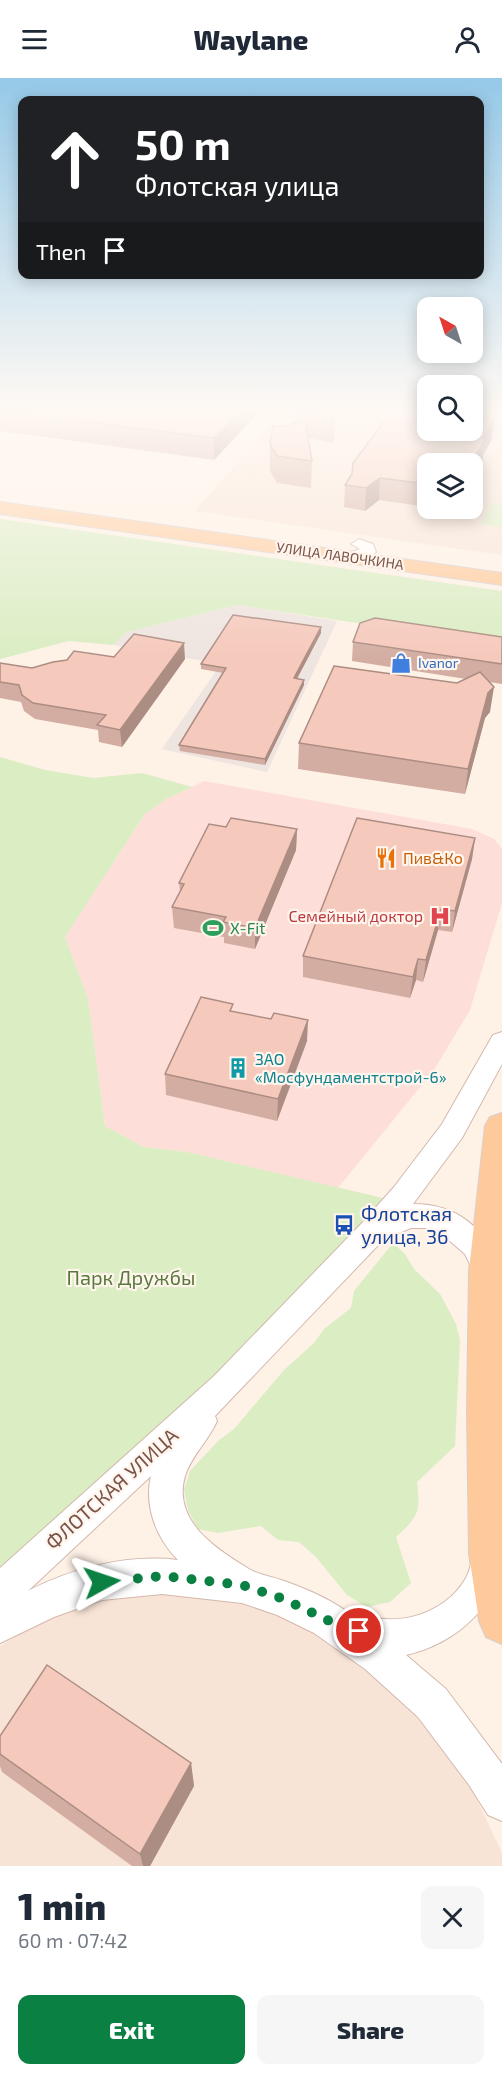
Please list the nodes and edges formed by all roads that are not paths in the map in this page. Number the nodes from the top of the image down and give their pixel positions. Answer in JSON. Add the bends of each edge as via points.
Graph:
{"nodes":[{"id":1,"x":3,"y":494,"type":"edge"},
{"id":2,"x":0,"y":508,"type":"edge"},
{"id":3,"x":355,"y":550,"type":"junction"},
{"id":4,"x":502,"y":564,"type":"edge"},
{"id":5,"x":502,"y":579,"type":"edge"},
{"id":6,"x":502,"y":1041,"type":"edge"},
{"id":7,"x":502,"y":1126,"type":"edge"},
{"id":8,"x":372,"y":1232,"type":"junction"},
{"id":9,"x":488,"y":1270,"type":"junction"},
{"id":10,"x":225,"y":1386,"type":"junction"},
{"id":11,"x":491,"y":1554,"type":"junction"},
{"id":12,"x":242,"y":1585,"type":"junction"},
{"id":13,"x":0,"y":1592,"type":"edge"},
{"id":14,"x":327,"y":1620,"type":"junction"},
{"id":15,"x":502,"y":1621,"type":"edge"},
{"id":16,"x":0,"y":1625,"type":"edge"},
{"id":17,"x":502,"y":1801,"type":"edge"}],
"edges":[{"from":1,"to":3,"type":"main road","name":"УЛИЦА ЛАВОЧКИНА"},
{"from":2,"to":3,"type":"main road","name":"УЛИЦА ЛАВОЧКИНА"},
{"from":3,"to":4,"type":"main road","name":"УЛИЦА ЛАВОЧКИНА"},
{"from":3,"to":5,"type":"main road","name":"УЛИЦА ЛАВОЧКИНА"},
{"from":6,"to":8,"type":"street","name":"ФЛОТСКАЯ УЛИЦА","via":[[452,1131]]},
{"from":7,"to":9,"type":"main road"},
{"from":8,"to":9,"type":"street","name":"ФЛОТСКАЯ УЛИЦА","via":[[409,1216],[429,1216],[447,1222],[475,1245]]},
{"from":8,"to":10,"type":"street","name":"ФЛОТСКАЯ УЛИЦА"},
{"from":9,"to":11,"type":"main road"},
{"from":10,"to":12,"type":"street","name":"ФЛОТСКАЯ УЛИЦА","via":[[178,1455],[166,1485],[168,1515],[181,1538],[202,1561]]},
{"from":10,"to":13,"type":"street","name":"ФЛОТСКАЯ УЛИЦА"},
{"from":11,"to":14,"type":"street","via":[[481,1587],[440,1627],[406,1638],[375,1637]]},
{"from":11,"to":15,"type":"main road"},
{"from":12,"to":14,"type":"street","via":[[284,1599]]},
{"from":12,"to":16,"type":"street","via":[[162,1576],[102,1582],[46,1601]]},
{"from":14,"to":17,"type":"street","via":[[378,1656],[432,1703]]}]}
